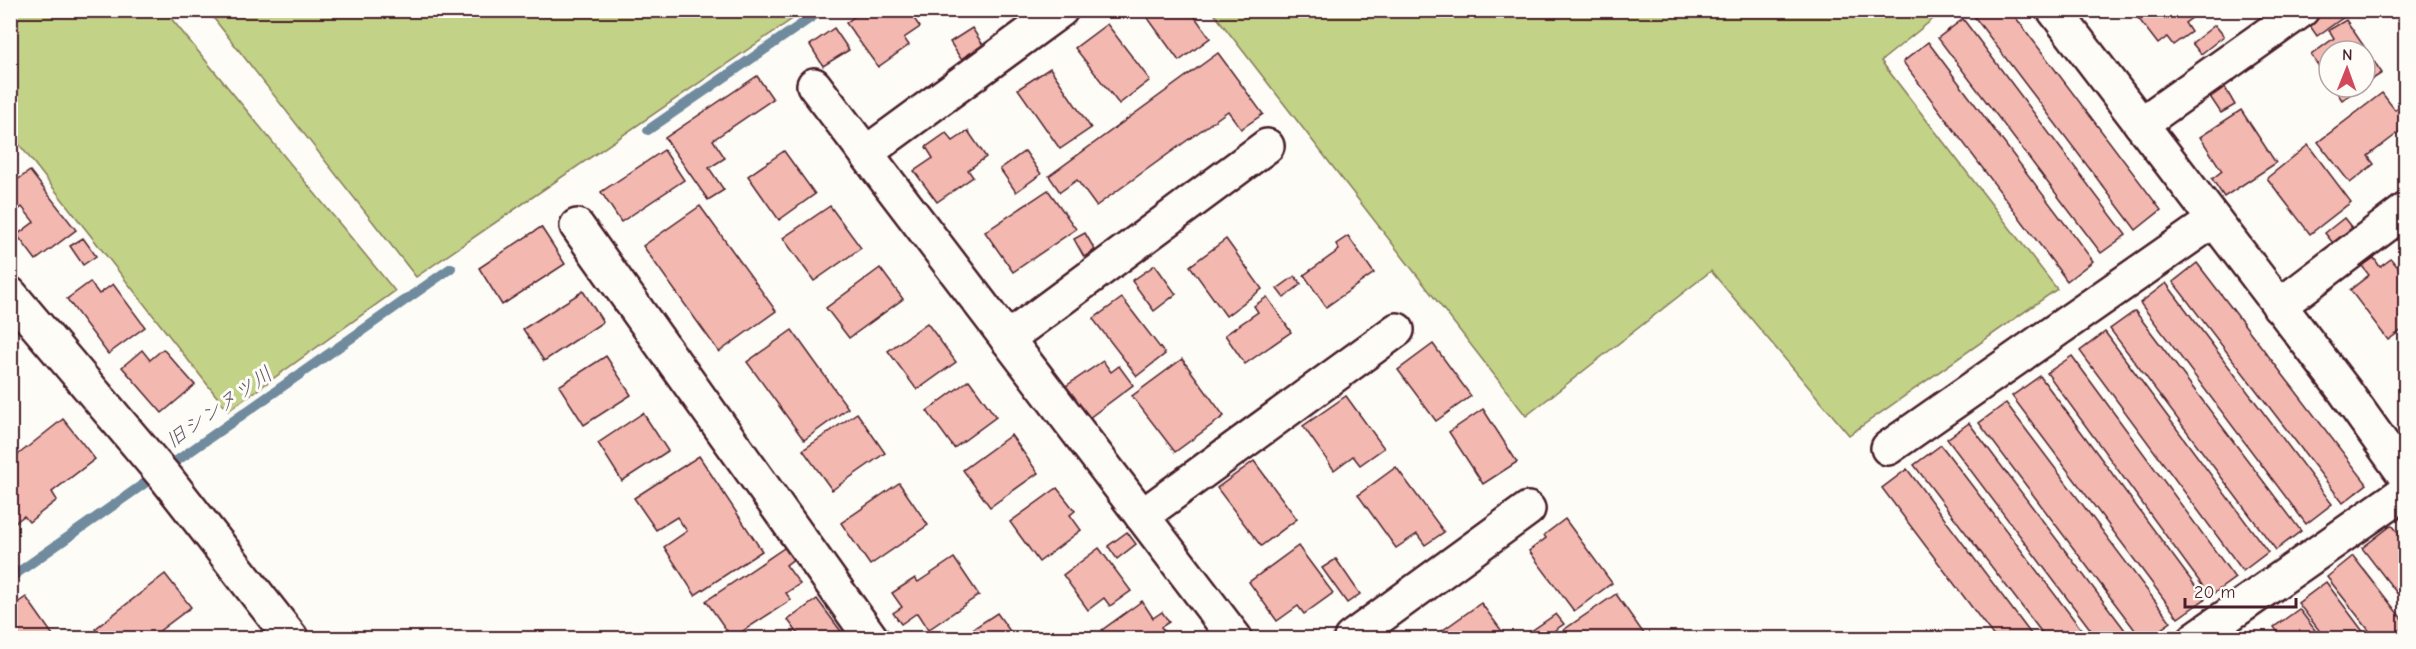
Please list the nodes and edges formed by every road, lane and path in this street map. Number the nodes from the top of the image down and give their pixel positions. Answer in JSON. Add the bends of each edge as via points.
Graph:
{"nodes":[{"id":1,"x":1061,"y":10,"type":"edge"},
{"id":2,"x":2054,"y":10,"type":"edge"},
{"id":3,"x":2302,"y":10,"type":"edge"},
{"id":4,"x":814,"y":85,"type":"dead end"},
{"id":5,"x":2141,"y":124,"type":"junction"},
{"id":6,"x":1267,"y":146,"type":"dead end"},
{"id":7,"x":866,"y":153,"type":"junction"},
{"id":8,"x":2406,"y":210,"type":"edge"},
{"id":9,"x":2214,"y":220,"type":"junction"},
{"id":10,"x":577,"y":226,"type":"dead end"},
{"id":11,"x":10,"y":294,"type":"edge"},
{"id":12,"x":2279,"y":306,"type":"junction"},
{"id":13,"x":1396,"y":330,"type":"dead end"},
{"id":14,"x":1008,"y":339,"type":"junction"},
{"id":15,"x":1888,"y":448,"type":"dead end"},
{"id":16,"x":2403,"y":473,"type":"edge"},
{"id":17,"x":1528,"y":509,"type":"dead end"},
{"id":18,"x":1142,"y":516,"type":"junction"},
{"id":19,"x":291,"y":639,"type":"edge"},
{"id":20,"x":871,"y":639,"type":"edge"},
{"id":21,"x":1235,"y":639,"type":"edge"},
{"id":22,"x":1352,"y":639,"type":"edge"},
{"id":23,"x":2196,"y":639,"type":"edge"}],
"edges":[{"from":1,"to":7,"type":"street"},
{"from":2,"to":5,"type":"street"},
{"from":3,"to":5,"type":"street"},
{"from":4,"to":7,"type":"street"},
{"from":5,"to":9,"type":"street"},
{"from":6,"to":14,"type":"street"},
{"from":7,"to":14,"type":"street"},
{"from":8,"to":12,"type":"street"},
{"from":9,"to":12,"type":"street"},
{"from":9,"to":15,"type":"street"},
{"from":10,"to":20,"type":"street"},
{"from":11,"to":19,"type":"street","via":[[160,471]]},
{"from":12,"to":16,"type":"street"},
{"from":13,"to":18,"type":"street"},
{"from":14,"to":18,"type":"street"},
{"from":16,"to":23,"type":"street"},
{"from":17,"to":22,"type":"street"},
{"from":18,"to":21,"type":"street"}]}
